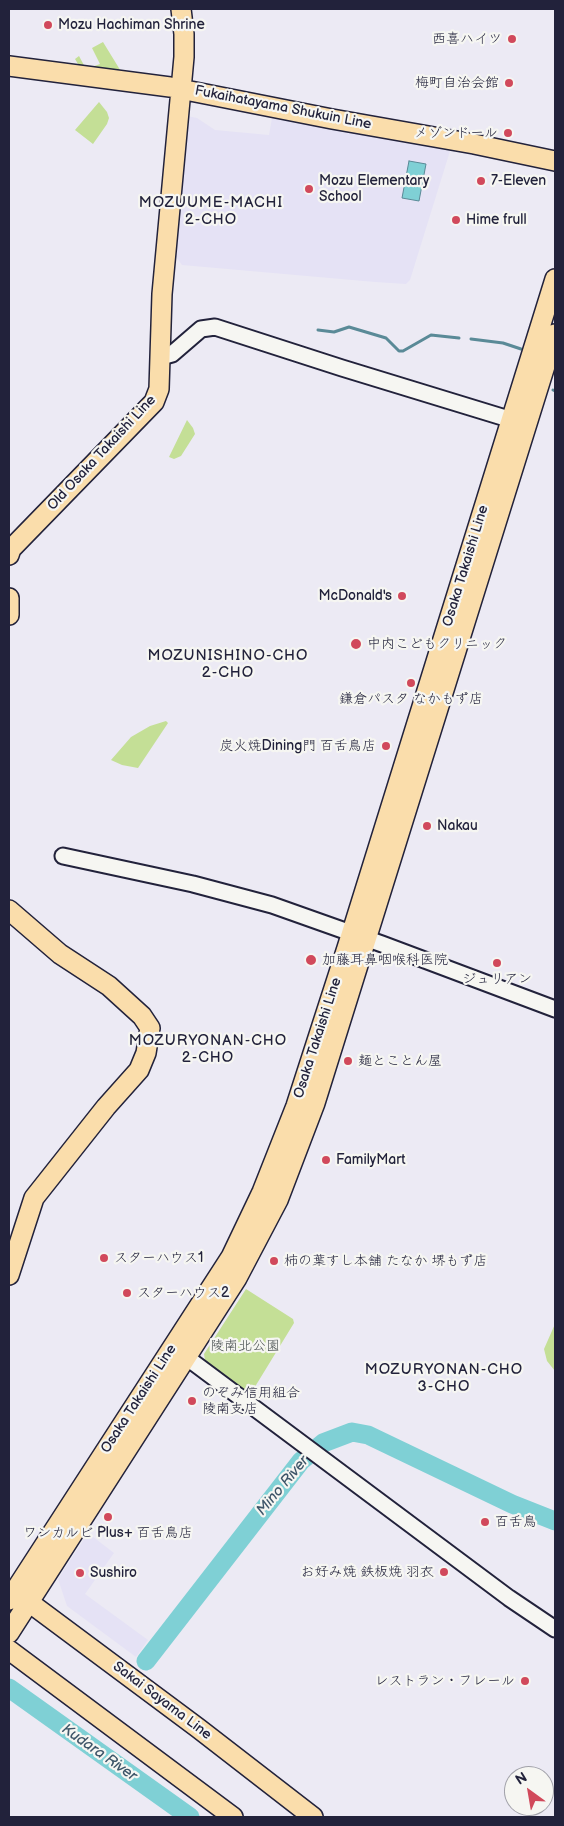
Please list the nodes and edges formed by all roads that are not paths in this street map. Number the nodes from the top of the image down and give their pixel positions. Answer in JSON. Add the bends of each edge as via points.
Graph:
{"nodes":[{"id":1,"x":180,"y":9,"type":"edge"},
{"id":2,"x":9,"y":66,"type":"edge"},
{"id":3,"x":181,"y":89,"type":"junction"},
{"id":4,"x":555,"y":161,"type":"edge"},
{"id":5,"x":555,"y":279,"type":"edge"},
{"id":6,"x":555,"y":334,"type":"edge"},
{"id":7,"x":161,"y":358,"type":"junction"},
{"id":8,"x":512,"y":420,"type":"junction"},
{"id":9,"x":9,"y":555,"type":"edge"},
{"id":10,"x":9,"y":598,"type":"edge"},
{"id":11,"x":9,"y":615,"type":"edge"},
{"id":12,"x":63,"y":856,"type":"dead end"},
{"id":13,"x":9,"y":910,"type":"edge"},
{"id":14,"x":358,"y":936,"type":"junction"},
{"id":15,"x":555,"y":1009,"type":"edge"},
{"id":16,"x":9,"y":1275,"type":"edge"},
{"id":17,"x":180,"y":1352,"type":"junction"},
{"id":18,"x":15,"y":1595,"type":"edge"},
{"id":19,"x":555,"y":1629,"type":"edge"},
{"id":20,"x":9,"y":1633,"type":"edge"},
{"id":21,"x":9,"y":1650,"type":"edge"},
{"id":22,"x":233,"y":1817,"type":"edge"},
{"id":23,"x":313,"y":1817,"type":"edge"}],
"edges":[{"from":1,"to":3,"type":"main road","name":"Old Osaka Takaishi Line","via":[[184,34]]},
{"from":2,"to":3,"type":"main road","name":"Fukaihatayama Shukuin Line"},
{"from":3,"to":4,"type":"main road","name":"Fukaihatayama Shukuin Line"},
{"from":3,"to":7,"type":"main road","name":"Old Osaka Takaishi Line","via":[[162,294]]},
{"from":5,"to":8,"type":"main road","name":"Osaka Takaishi Line"},
{"from":6,"to":14,"type":"main road","name":"Osaka Takaishi Line"},
{"from":7,"to":8,"type":"street","via":[[172,354],[201,329],[215,326]]},
{"from":7,"to":9,"type":"main road","name":"Old Osaka Takaishi Line","via":[[160,389],[154,402],[11,549]]},
{"from":8,"to":14,"type":"main road","name":"Osaka Takaishi Line"},
{"from":10,"to":11,"type":"main road"},
{"from":12,"to":14,"type":"street","via":[[263,902]]},
{"from":13,"to":16,"type":"main road","via":[[60,954],[109,986],[142,1016],[150,1028],[139,1070],[34,1198]]},
{"from":14,"to":15,"type":"street"},
{"from":14,"to":17,"type":"main road","name":"Osaka Takaishi Line","via":[[262,1192]]},
{"from":17,"to":18,"type":"main road","name":"Osaka Takaishi Line"},
{"from":17,"to":19,"type":"street"},
{"from":18,"to":20,"type":"main road","name":"Osaka Takaishi Line"},
{"from":18,"to":23,"type":"main road","name":"Sakai Sayama Line","via":[[198,1728]]},
{"from":21,"to":22,"type":"main road"}]}
